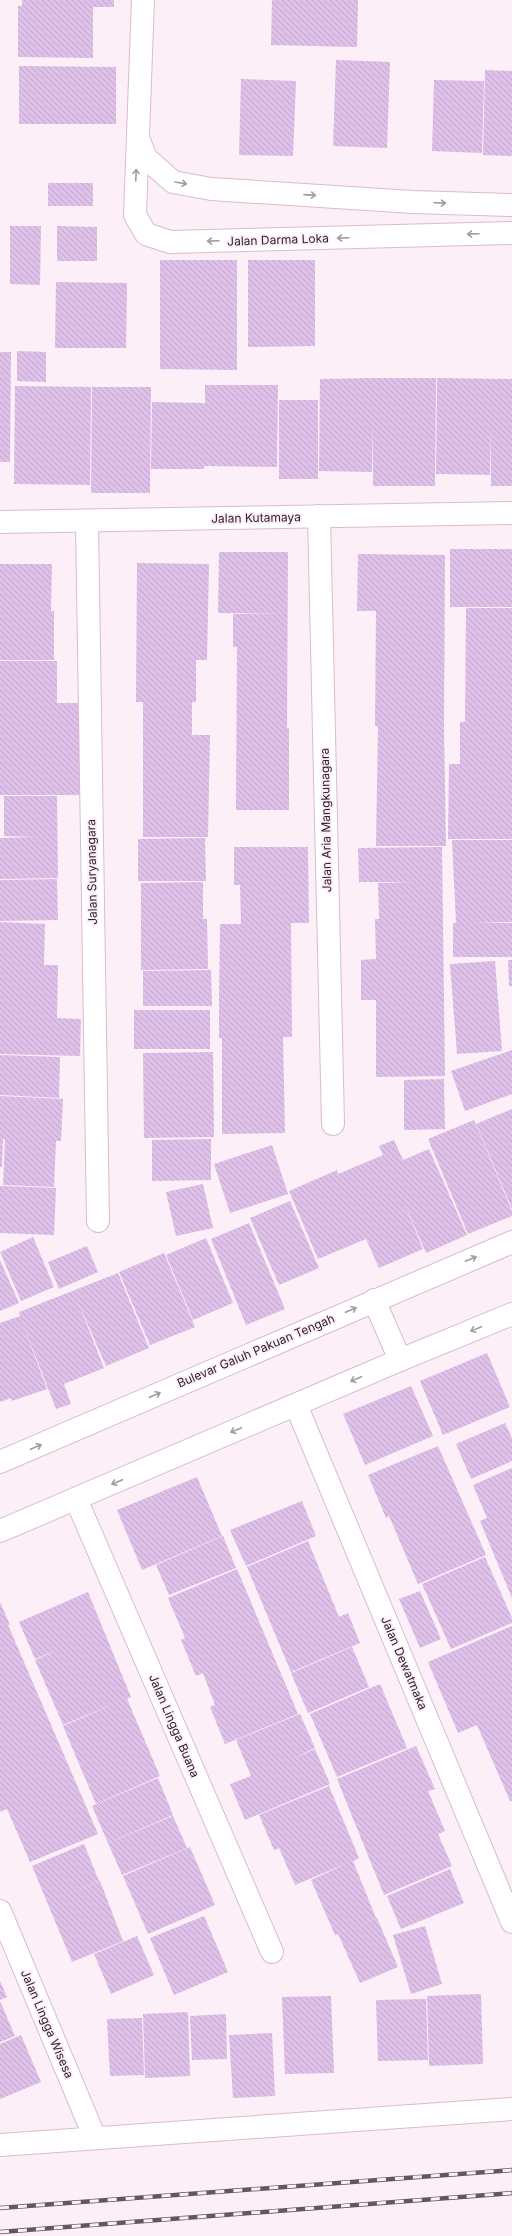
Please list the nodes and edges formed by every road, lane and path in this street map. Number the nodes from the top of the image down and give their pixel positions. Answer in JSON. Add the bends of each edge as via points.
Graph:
{"nodes":[{"id":1,"x":143,"y":0,"type":"edge"},
{"id":2,"x":138,"y":136,"type":"junction"},
{"id":3,"x":512,"y":205,"type":"edge"},
{"id":4,"x":512,"y":233,"type":"edge"},
{"id":5,"x":512,"y":513,"type":"edge"},
{"id":6,"x":319,"y":516,"type":"junction"},
{"id":7,"x":0,"y":522,"type":"edge"},
{"id":8,"x":87,"y":522,"type":"junction"},
{"id":9,"x":333,"y":1124,"type":"dead end"},
{"id":10,"x":98,"y":1221,"type":"dead end"},
{"id":11,"x":512,"y":1242,"type":"edge"},
{"id":12,"x":374,"y":1300,"type":"junction"},
{"id":13,"x":511,"y":1319,"type":"edge"},
{"id":14,"x":400,"y":1360,"type":"junction"},
{"id":15,"x":296,"y":1405,"type":"junction"},
{"id":16,"x":0,"y":1462,"type":"edge"},
{"id":17,"x":76,"y":1499,"type":"junction"},
{"id":18,"x":0,"y":1531,"type":"edge"},
{"id":19,"x":0,"y":1911,"type":"edge"},
{"id":20,"x":512,"y":1922,"type":"edge"},
{"id":21,"x":272,"y":1952,"type":"dead end"},
{"id":22,"x":512,"y":2109,"type":"edge"},
{"id":23,"x":95,"y":2138,"type":"junction"},
{"id":24,"x":0,"y":2145,"type":"edge"}],
"edges":[{"from":1,"to":2,"type":"street","name":"Jalan Darma Loka"},
{"from":2,"to":3,"type":"street","name":"Jalan Darma Loka","one_way":true,"via":[[146,158],[173,182],[211,189],[413,202]]},
{"from":4,"to":2,"type":"street","name":"Jalan Darma Loka","one_way":true,"via":[[170,242],[146,234],[135,215]]},
{"from":5,"to":6,"type":"street","name":"Jalan Kutamaya"},
{"from":6,"to":8,"type":"street","name":"Jalan Kutamaya"},
{"from":6,"to":9,"type":"street","name":"Jalan Aria Mangkunagara"},
{"from":7,"to":8,"type":"street","name":"Jalan Kutamaya"},
{"from":8,"to":10,"type":"street","name":"Jalan Suryanagara"},
{"from":12,"to":11,"type":"street","name":"Bulevar Galuh Pakuan Tengah","one_way":true},
{"from":12,"to":14,"type":"street"},
{"from":16,"to":12,"type":"street","name":"Bulevar Galuh Pakuan Tengah","one_way":true},
{"from":13,"to":14,"type":"street","one_way":true},
{"from":14,"to":15,"type":"street","one_way":true},
{"from":15,"to":17,"type":"street","one_way":true},
{"from":15,"to":20,"type":"street","name":"Jalan Dewatmaka"},
{"from":17,"to":18,"type":"street"},
{"from":17,"to":21,"type":"street","name":"Jalan Lingga Buana"},
{"from":19,"to":23,"type":"street","name":"Jalan Lingga Wisesa"},
{"from":22,"to":23,"type":"street"},
{"from":23,"to":24,"type":"street"}]}
